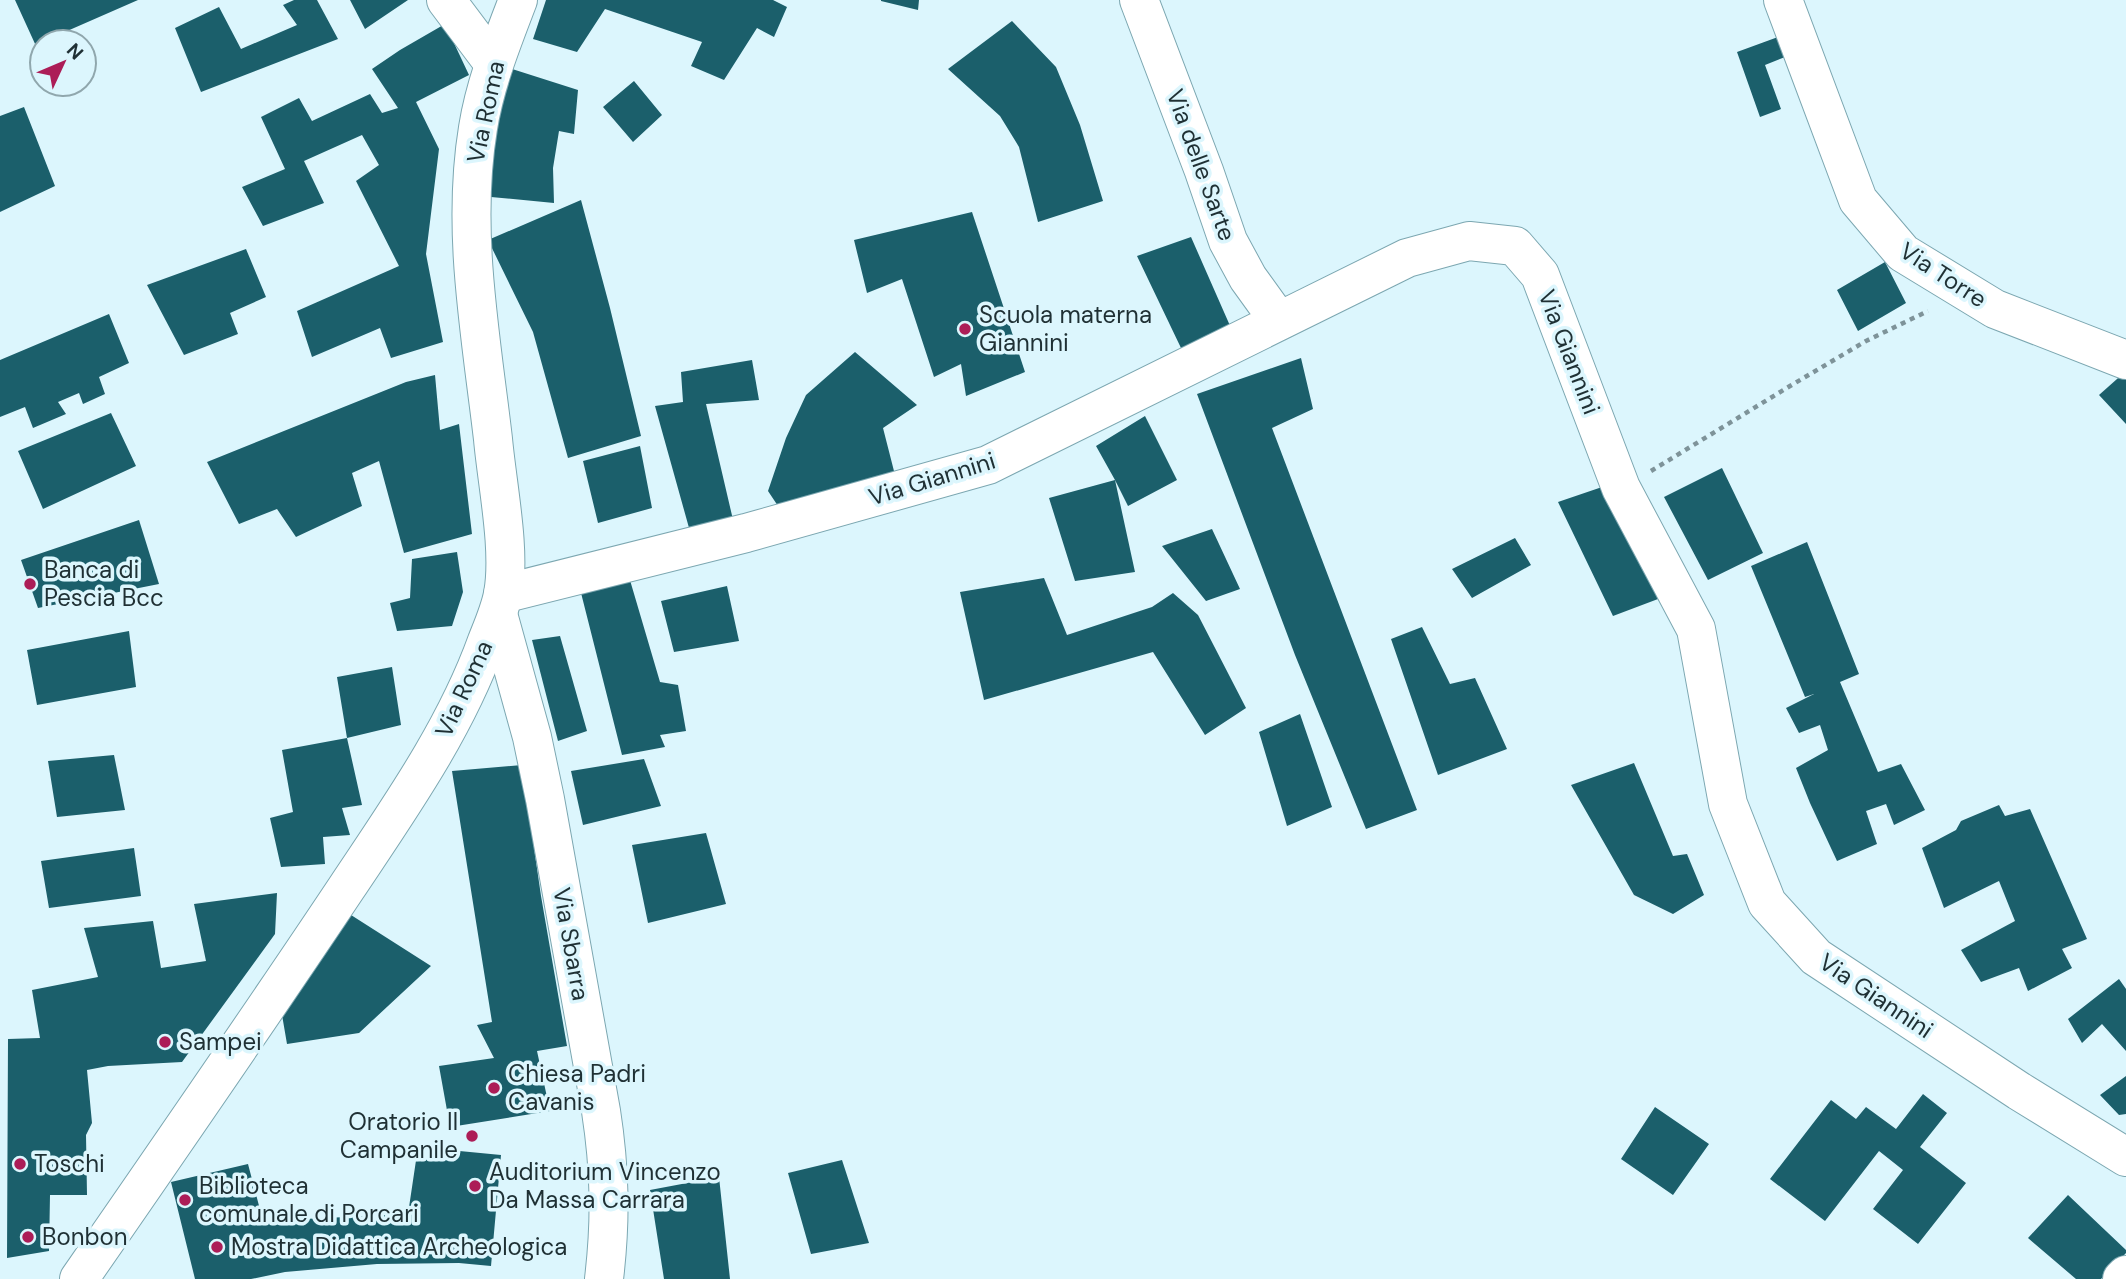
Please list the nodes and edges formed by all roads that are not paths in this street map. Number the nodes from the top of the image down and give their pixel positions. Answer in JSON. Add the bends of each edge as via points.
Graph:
{"nodes":[{"id":1,"x":446,"y":0,"type":"edge"},
{"id":2,"x":518,"y":0,"type":"edge"},
{"id":3,"x":1139,"y":0,"type":"edge"},
{"id":4,"x":1783,"y":0,"type":"edge"},
{"id":5,"x":494,"y":64,"type":"junction"},
{"id":6,"x":1279,"y":321,"type":"junction"},
{"id":7,"x":2126,"y":360,"type":"edge"},
{"id":8,"x":500,"y":604,"type":"junction"},
{"id":9,"x":2126,"y":1157,"type":"edge"},
{"id":10,"x":2126,"y":1275,"type":"edge"},
{"id":11,"x":79,"y":1279,"type":"edge"},
{"id":12,"x":604,"y":1279,"type":"edge"},
{"id":13,"x":2122,"y":1279,"type":"edge"}],
"edges":[{"from":1,"to":5,"type":"street"},
{"from":2,"to":5,"type":"street","name":"Via Roma"},
{"from":3,"to":6,"type":"street","name":"Via delle Sarte","via":[[1228,241]]},
{"from":4,"to":7,"type":"street","name":"Via Torre","via":[[1858,200],[1903,253],[1995,309]]},
{"from":5,"to":8,"type":"street","name":"Via Roma","via":[[478,125],[471,215],[504,543]]},
{"from":6,"to":8,"type":"street","name":"Via Giannini","via":[[988,465]]},
{"from":6,"to":9,"type":"street","name":"Via Giannini","via":[[1406,258],[1469,241],[1515,246],[1540,275],[1618,480],[1696,629],[1728,804],[1767,903],[1816,957]]},
{"from":8,"to":11,"type":"street","name":"Via Roma","via":[[451,722],[377,843]]},
{"from":8,"to":12,"type":"street","name":"Via Sbarra","via":[[545,799],[608,1155],[610,1202]]},
{"from":10,"to":13,"type":"street"}]}
